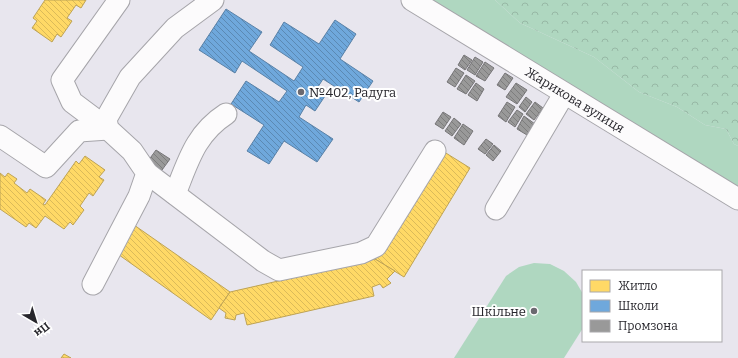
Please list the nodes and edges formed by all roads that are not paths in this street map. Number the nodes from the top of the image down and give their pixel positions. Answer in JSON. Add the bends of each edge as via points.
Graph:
{"nodes":[{"id":1,"x":119,"y":0,"type":"edge"},
{"id":2,"x":213,"y":0,"type":"edge"},
{"id":3,"x":412,"y":0,"type":"edge"},
{"id":4,"x":564,"y":94,"type":"junction"},
{"id":5,"x":226,"y":114,"type":"dead end"},
{"id":6,"x":108,"y":129,"type":"junction"},
{"id":7,"x":0,"y":136,"type":"edge"},
{"id":8,"x":435,"y":151,"type":"dead end"},
{"id":9,"x":147,"y":173,"type":"junction"},
{"id":10,"x":175,"y":194,"type":"junction"},
{"id":11,"x":738,"y":200,"type":"edge"},
{"id":12,"x":496,"y":209,"type":"dead end"},
{"id":13,"x":93,"y":284,"type":"dead end"}],
"edges":[{"from":1,"to":6,"type":"street","via":[[62,80],[72,102]]},
{"from":2,"to":6,"type":"street","via":[[175,28],[130,77],[106,119]]},
{"from":3,"to":4,"type":"street","name":"Жарикова вулиця"},
{"from":4,"to":11,"type":"street","name":"Жарикова вулиця"},
{"from":4,"to":12,"type":"street"},
{"from":5,"to":10,"type":"street","via":[[211,123],[193,149]]},
{"from":6,"to":7,"type":"street","via":[[79,131],[46,167]]},
{"from":6,"to":9,"type":"street","via":[[132,151]]},
{"from":8,"to":10,"type":"street","via":[[376,246],[361,253],[279,270],[263,261]]},
{"from":9,"to":10,"type":"street"},
{"from":9,"to":13,"type":"street","via":[[139,196]]}]}
